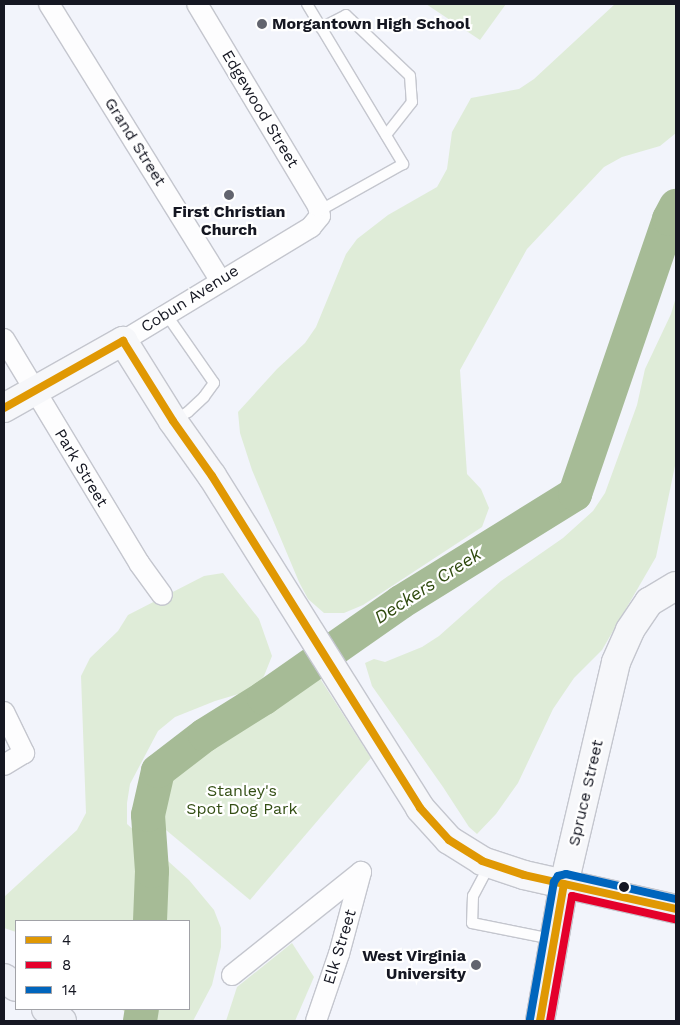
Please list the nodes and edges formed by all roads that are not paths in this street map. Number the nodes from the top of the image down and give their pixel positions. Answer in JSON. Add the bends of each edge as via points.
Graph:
{"nodes":[{"id":1,"x":49,"y":4,"type":"edge"},
{"id":2,"x":197,"y":4,"type":"edge"},
{"id":3,"x":307,"y":4,"type":"edge"},
{"id":4,"x":321,"y":28,"type":"junction"},
{"id":5,"x":386,"y":135,"type":"junction"},
{"id":6,"x":320,"y":214,"type":"junction"},
{"id":7,"x":220,"y":280,"type":"junction"},
{"id":8,"x":166,"y":314,"type":"junction"},
{"id":9,"x":4,"y":339,"type":"edge"},
{"id":10,"x":122,"y":341,"type":"junction"},
{"id":11,"x":35,"y":392,"type":"junction"},
{"id":12,"x":4,"y":408,"type":"edge"},
{"id":13,"x":173,"y":421,"type":"junction"},
{"id":14,"x":675,"y":586,"type":"edge"},
{"id":15,"x":162,"y":595,"type":"dead end"},
{"id":16,"x":4,"y":712,"type":"edge"},
{"id":17,"x":4,"y":766,"type":"edge"},
{"id":18,"x":486,"y":862,"type":"junction"},
{"id":19,"x":564,"y":884,"type":"junction"},
{"id":20,"x":676,"y":909,"type":"edge"},
{"id":21,"x":555,"y":939,"type":"junction"},
{"id":22,"x":232,"y":975,"type":"dead end"},
{"id":23,"x":4,"y":978,"type":"edge"},
{"id":24,"x":15,"y":986,"type":"edge"},
{"id":25,"x":47,"y":1010,"type":"edge"},
{"id":26,"x":62,"y":1021,"type":"edge"},
{"id":27,"x":316,"y":1021,"type":"edge"},
{"id":28,"x":540,"y":1021,"type":"edge"}],
"edges":[{"from":1,"to":7,"type":"street","name":"Grand Street"},
{"from":2,"to":6,"type":"street","name":"Edgewood Street"},
{"from":3,"to":4,"type":"lane"},
{"from":4,"to":5,"type":"lane"},
{"from":4,"to":5,"type":"lane","via":[[346,15],[410,76],[412,102]]},
{"from":5,"to":6,"type":"lane","via":[[403,164]]},
{"from":6,"to":7,"type":"street","name":"Cobun Avenue","via":[[311,227]]},
{"from":7,"to":8,"type":"street","name":"Cobun Avenue"},
{"from":8,"to":10,"type":"street","name":"Cobun Avenue"},
{"from":8,"to":13,"type":"lane","via":[[214,383],[193,407]]},
{"from":9,"to":11,"type":"street","name":"Park Street"},
{"from":10,"to":11,"type":"street","name":"Cobun Avenue"},
{"from":10,"to":13,"type":"street"},
{"from":11,"to":12,"type":"street","name":"Cobun Avenue"},
{"from":11,"to":15,"type":"street","name":"Park Street","via":[[139,563]]},
{"from":13,"to":18,"type":"street","via":[[212,476],[420,808],[448,840]]},
{"from":14,"to":19,"type":"street","name":"Spruce Street","via":[[650,602],[630,630],[616,662]]},
{"from":16,"to":17,"type":"street","via":[[24,753]]},
{"from":18,"to":19,"type":"street"},
{"from":18,"to":21,"type":"lane","via":[[473,896],[472,924]]},
{"from":19,"to":20,"type":"main road"},
{"from":19,"to":21,"type":"main road","name":"Spruce Street"},
{"from":21,"to":28,"type":"main road","name":"Spruce Street"},
{"from":22,"to":27,"type":"street","name":"Elk Street","via":[[361,872],[339,954]]},
{"from":23,"to":24,"type":"main road"},
{"from":25,"to":26,"type":"main road"}]}
